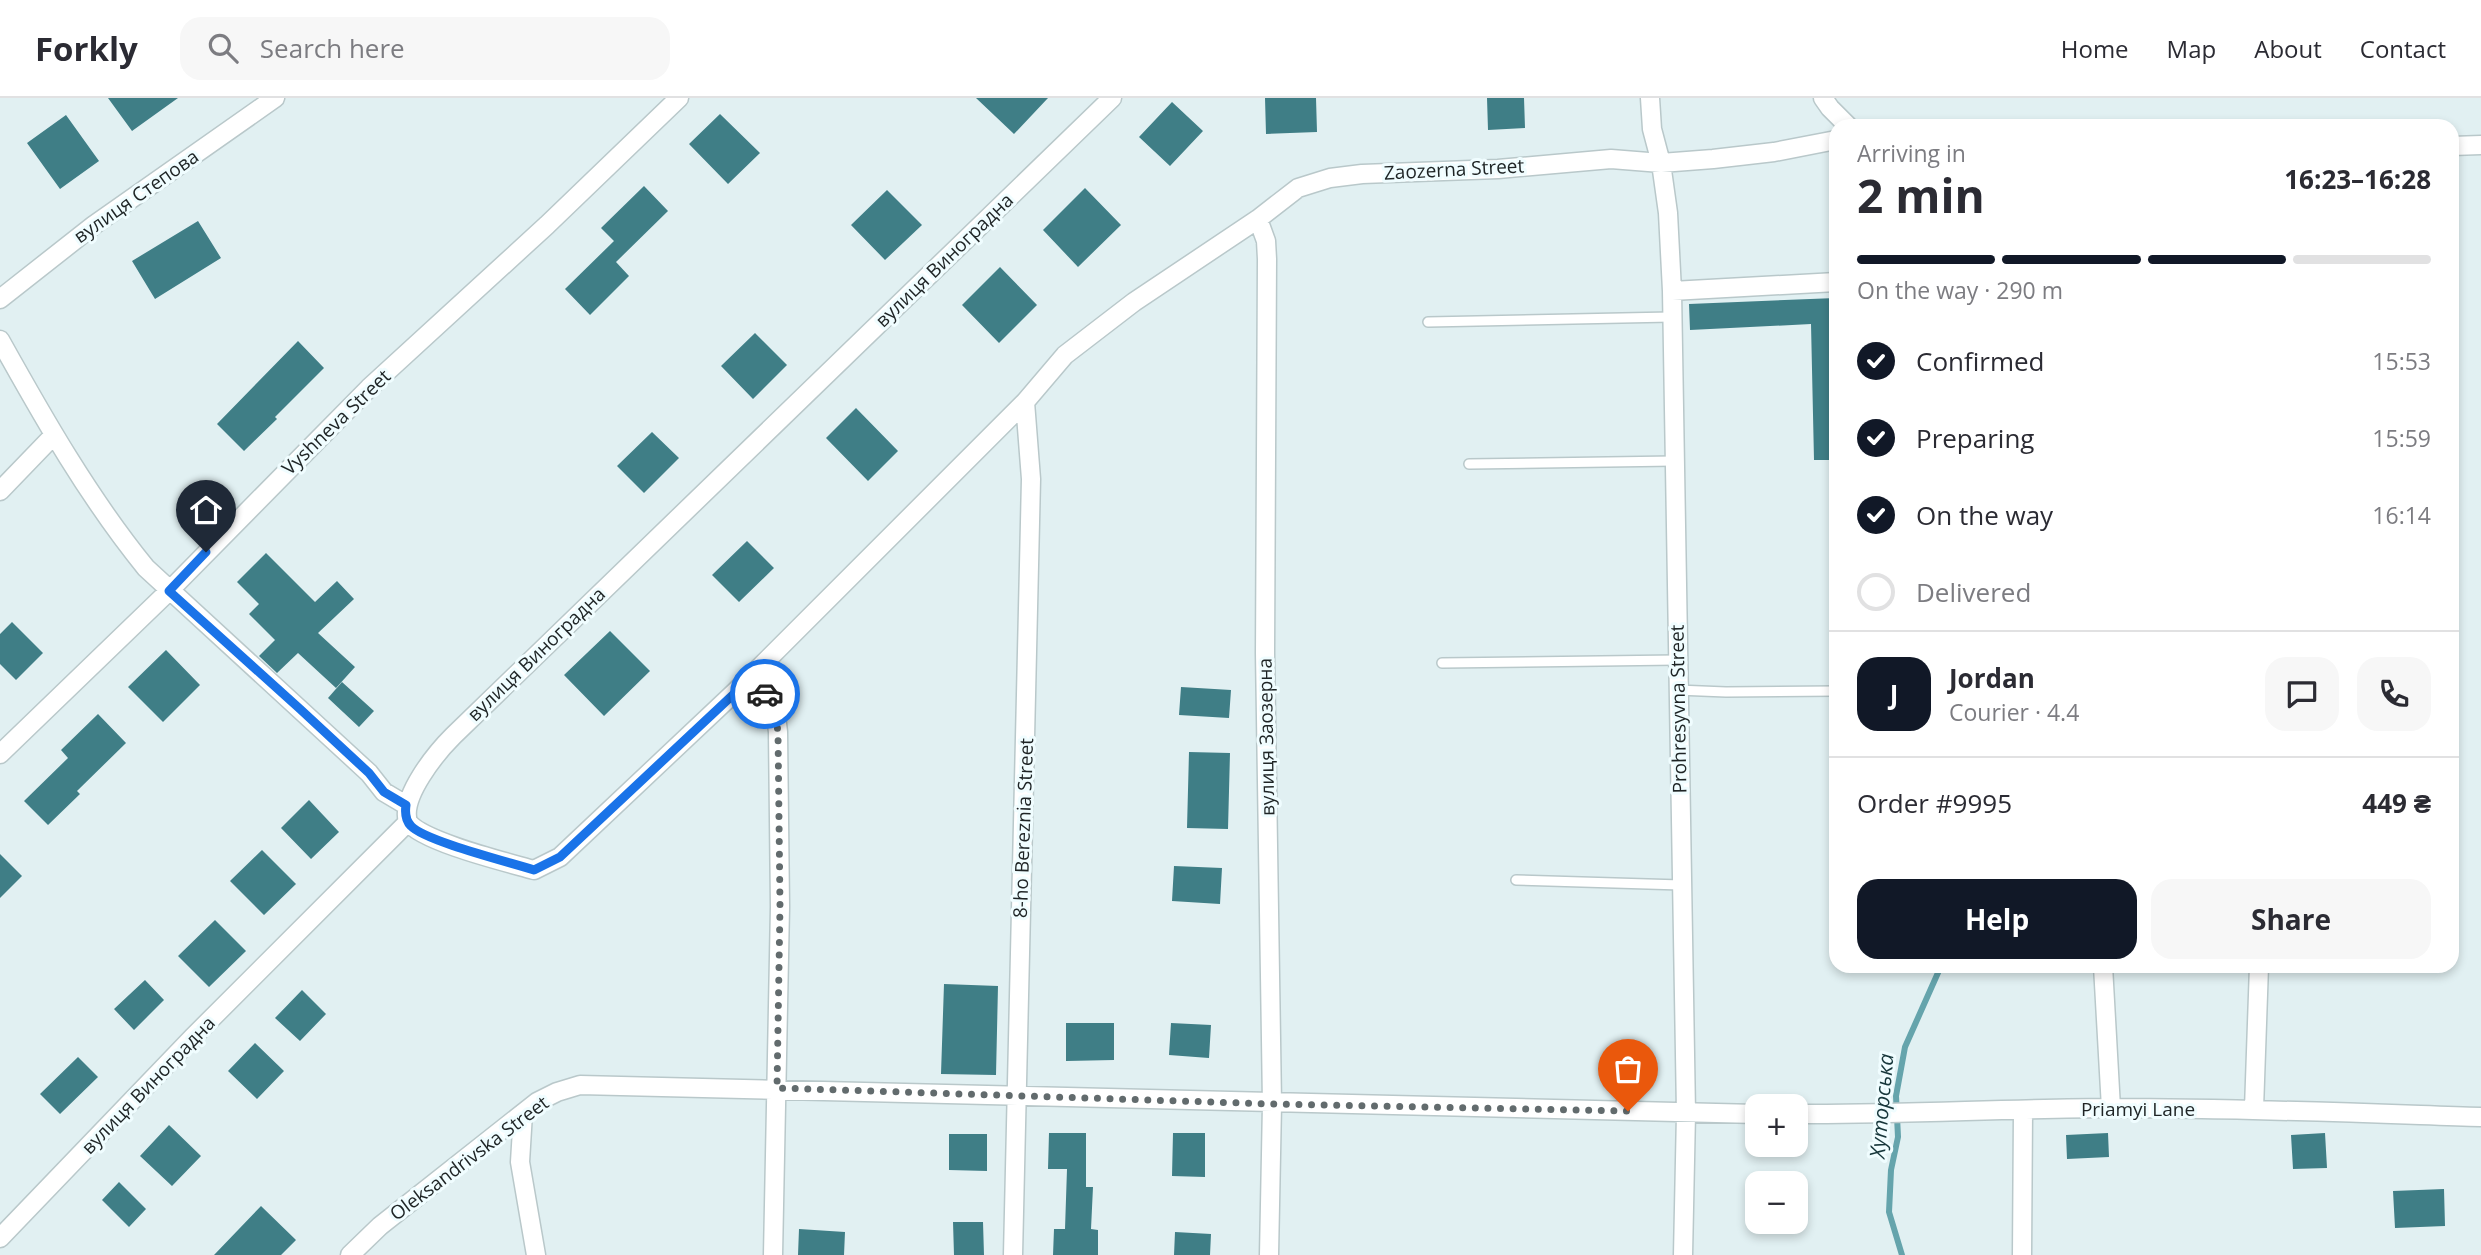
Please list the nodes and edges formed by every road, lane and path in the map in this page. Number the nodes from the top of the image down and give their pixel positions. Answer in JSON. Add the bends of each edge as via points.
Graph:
{"nodes":[{"id":1,"x":275,"y":98,"type":"edge"},
{"id":2,"x":679,"y":98,"type":"edge"},
{"id":3,"x":1112,"y":98,"type":"edge"},
{"id":4,"x":1650,"y":98,"type":"edge"},
{"id":5,"x":1823,"y":98,"type":"edge"},
{"id":6,"x":1842,"y":119,"type":"edge"},
{"id":7,"x":1829,"y":141,"type":"edge"},
{"id":8,"x":2481,"y":145,"type":"edge"},
{"id":9,"x":2459,"y":146,"type":"edge"},
{"id":10,"x":1661,"y":163,"type":"junction"},
{"id":11,"x":1258,"y":219,"type":"junction"},
{"id":12,"x":1829,"y":282,"type":"edge"},
{"id":13,"x":1672,"y":291,"type":"junction"},
{"id":14,"x":0,"y":299,"type":"edge"},
{"id":15,"x":1671,"y":317,"type":"junction"},
{"id":16,"x":1428,"y":322,"type":"dead end"},
{"id":17,"x":0,"y":340,"type":"edge"},
{"id":18,"x":1025,"y":402,"type":"junction"},
{"id":19,"x":53,"y":436,"type":"junction"},
{"id":20,"x":1674,"y":461,"type":"junction"},
{"id":21,"x":1469,"y":464,"type":"dead end"},
{"id":22,"x":0,"y":491,"type":"edge"},
{"id":23,"x":169,"y":591,"type":"junction"},
{"id":24,"x":1677,"y":660,"type":"junction"},
{"id":25,"x":1442,"y":663,"type":"dead end"},
{"id":26,"x":1677,"y":690,"type":"junction"},
{"id":27,"x":1829,"y":691,"type":"edge"},
{"id":28,"x":736,"y":692,"type":"junction"},
{"id":29,"x":0,"y":754,"type":"edge"},
{"id":30,"x":407,"y":813,"type":"junction"},
{"id":31,"x":1516,"y":880,"type":"dead end"},
{"id":32,"x":1681,"y":885,"type":"junction"},
{"id":33,"x":2103,"y":973,"type":"edge"},
{"id":34,"x":2259,"y":973,"type":"edge"},
{"id":35,"x":777,"y":1088,"type":"junction"},
{"id":36,"x":1016,"y":1095,"type":"junction"},
{"id":37,"x":1272,"y":1104,"type":"junction"},
{"id":38,"x":2111,"y":1108,"type":"junction"},
{"id":39,"x":2254,"y":1109,"type":"junction"},
{"id":40,"x":2023,"y":1111,"type":"junction"},
{"id":41,"x":523,"y":1113,"type":"junction"},
{"id":42,"x":1686,"y":1113,"type":"junction"},
{"id":43,"x":1745,"y":1114,"type":"edge"},
{"id":44,"x":1808,"y":1114,"type":"edge"},
{"id":45,"x":2481,"y":1117,"type":"edge"},
{"id":46,"x":0,"y":1238,"type":"edge"},
{"id":47,"x":350,"y":1255,"type":"edge"},
{"id":48,"x":536,"y":1255,"type":"edge"},
{"id":49,"x":773,"y":1255,"type":"edge"},
{"id":50,"x":1013,"y":1255,"type":"edge"},
{"id":51,"x":1269,"y":1255,"type":"edge"},
{"id":52,"x":1683,"y":1255,"type":"edge"},
{"id":53,"x":2022,"y":1255,"type":"edge"}],
"edges":[{"from":1,"to":14,"type":"street","name":"вулиця Степова","via":[[94,225]]},
{"from":2,"to":23,"type":"street","name":"Vyshneva Street","via":[[369,388]]},
{"from":3,"to":30,"type":"street","name":"вулиця Виноградна","via":[[437,752]]},
{"from":4,"to":10,"type":"street","name":"Prohresyvna Street"},
{"from":5,"to":6,"type":"street"},
{"from":7,"to":10,"type":"street","name":"Zaozerna Street","via":[[1774,152]]},
{"from":8,"to":9,"type":"street"},
{"from":10,"to":11,"type":"street","name":"Zaozerna Street","via":[[1611,159],[1498,169],[1362,173],[1298,188]]},
{"from":10,"to":13,"type":"street","name":"Prohresyvna Street"},
{"from":11,"to":18,"type":"street","name":"Zaozerna Street","via":[[1134,302],[1065,355]]},
{"from":11,"to":37,"type":"street","name":"вулиця Заозерна","via":[[1267,259],[1265,653]]},
{"from":12,"to":13,"type":"street"},
{"from":13,"to":15,"type":"street","name":"Prohresyvna Street"},
{"from":15,"to":16,"type":"lane"},
{"from":15,"to":20,"type":"street","name":"Prohresyvna Street"},
{"from":17,"to":19,"type":"street","name":"Zaozerna Street"},
{"from":18,"to":28,"type":"street","name":"Zaozerna Street"},
{"from":18,"to":36,"type":"street","name":"8-ho Bereznia Street","via":[[1031,479]]},
{"from":19,"to":22,"type":"street"},
{"from":19,"to":23,"type":"street","name":"Zaozerna Street","via":[[129,547]]},
{"from":20,"to":21,"type":"lane"},
{"from":20,"to":24,"type":"street","name":"Prohresyvna Street"},
{"from":23,"to":29,"type":"street","name":"Vyshneva Street"},
{"from":23,"to":30,"type":"street","name":"Zaozerna Street"},
{"from":24,"to":25,"type":"lane"},
{"from":24,"to":26,"type":"street","name":"Prohresyvna Street"},
{"from":26,"to":27,"type":"lane"},
{"from":26,"to":32,"type":"street","name":"Prohresyvna Street"},
{"from":28,"to":30,"type":"street","name":"Zaozerna Street","via":[[545,867],[534,870],[446,843],[412,827]]},
{"from":28,"to":35,"type":"street","via":[[765,694],[775,707],[778,733]]},
{"from":30,"to":46,"type":"street","name":"вулиця Виноградна"},
{"from":31,"to":32,"type":"lane"},
{"from":32,"to":42,"type":"street","name":"Prohresyvna Street"},
{"from":33,"to":38,"type":"street"},
{"from":34,"to":39,"type":"street"},
{"from":35,"to":36,"type":"street","name":"Oleksandrivska Street"},
{"from":35,"to":41,"type":"street","name":"Oleksandrivska Street","via":[[580,1085],[557,1092]]},
{"from":35,"to":49,"type":"street"},
{"from":36,"to":37,"type":"street","name":"Oleksandrivska Street"},
{"from":36,"to":50,"type":"street","name":"8-ho Bereznia Street"},
{"from":37,"to":42,"type":"street"},
{"from":37,"to":51,"type":"street","name":"вулиця Заозерна"},
{"from":38,"to":39,"type":"street","name":"Priamyi Lane"},
{"from":38,"to":40,"type":"street","name":"Priamyi Lane"},
{"from":39,"to":45,"type":"street","name":"Priamyi Lane"},
{"from":40,"to":44,"type":"street","name":"Priamyi Lane"},
{"from":40,"to":53,"type":"street"},
{"from":41,"to":47,"type":"street","name":"Oleksandrivska Street"},
{"from":41,"to":48,"type":"street","via":[[520,1162]]},
{"from":42,"to":43,"type":"street"},
{"from":42,"to":52,"type":"street","name":"Prohresyvna Street"}]}
